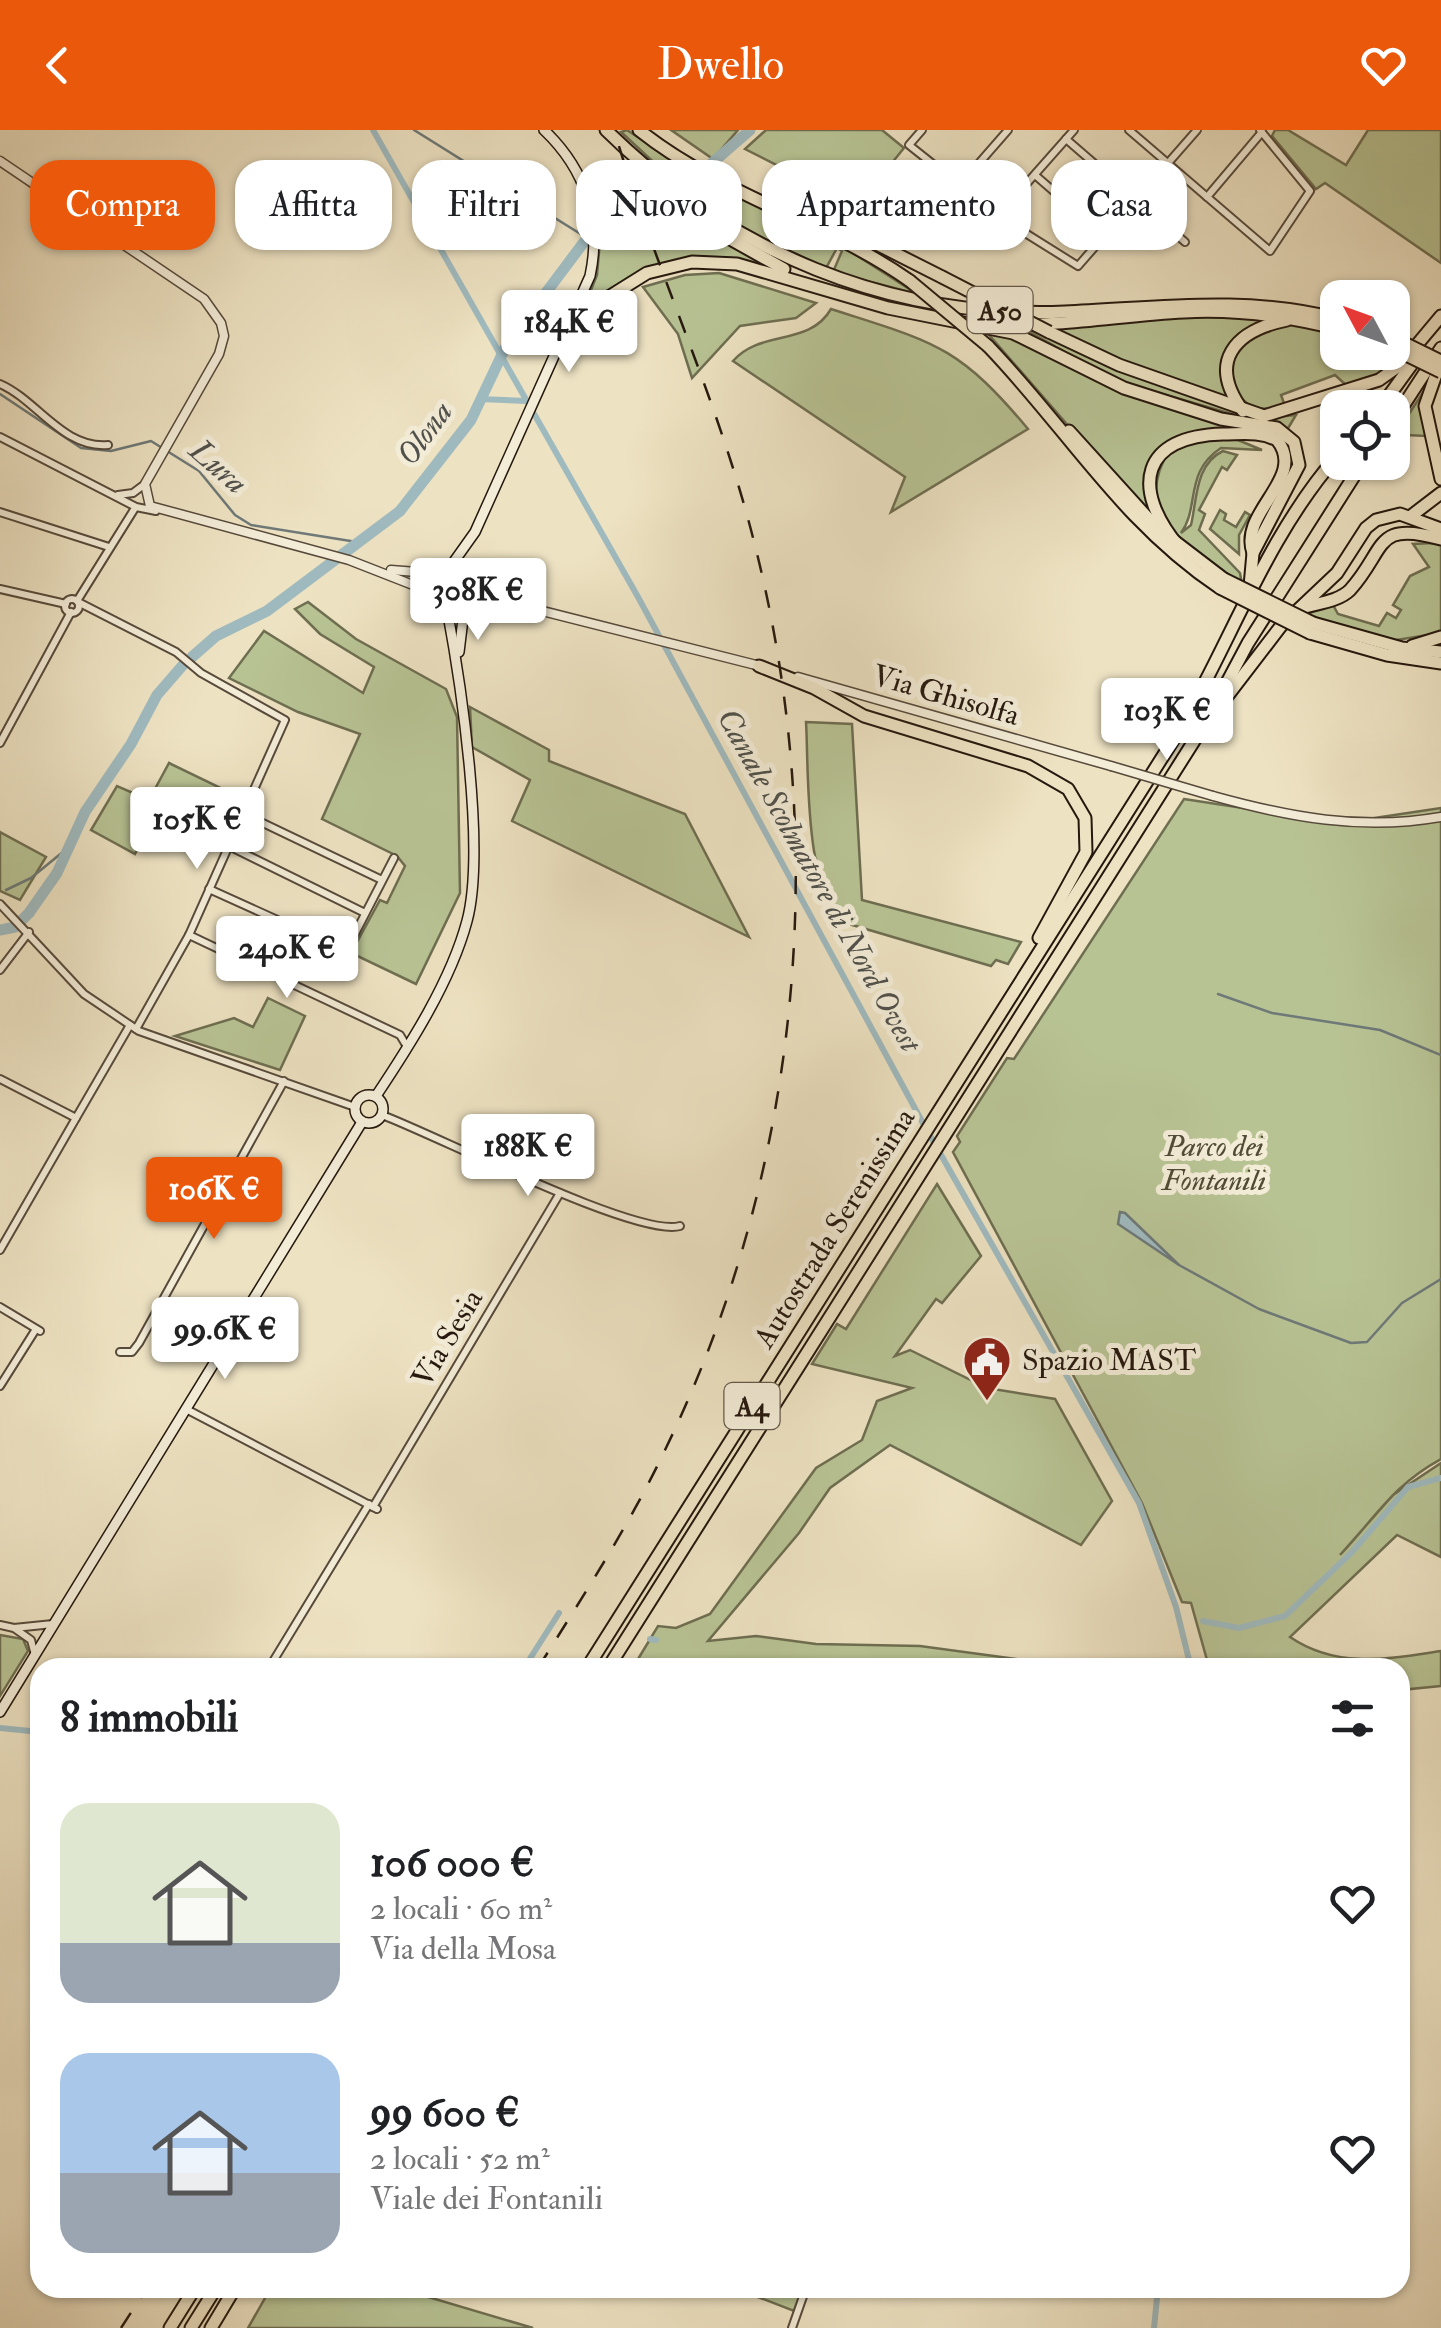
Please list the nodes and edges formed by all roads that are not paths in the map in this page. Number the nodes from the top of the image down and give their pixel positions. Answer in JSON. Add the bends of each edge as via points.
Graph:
{"nodes":[{"id":1,"x":544,"y":130,"type":"edge"},
{"id":2,"x":606,"y":130,"type":"edge"},
{"id":3,"x":638,"y":130,"type":"edge"},
{"id":4,"x":922,"y":130,"type":"edge"},
{"id":5,"x":1008,"y":130,"type":"edge"},
{"id":6,"x":1074,"y":130,"type":"edge"},
{"id":7,"x":1129,"y":130,"type":"edge"},
{"id":8,"x":1197,"y":130,"type":"edge"},
{"id":9,"x":1261,"y":131,"type":"edge"},
{"id":10,"x":1066,"y":139,"type":"junction"},
{"id":11,"x":636,"y":160,"type":"edge"},
{"id":12,"x":929,"y":160,"type":"edge"},
{"id":13,"x":982,"y":160,"type":"edge"},
{"id":14,"x":1090,"y":160,"type":"edge"},
{"id":15,"x":1163,"y":160,"type":"edge"},
{"id":16,"x":1171,"y":160,"type":"edge"},
{"id":17,"x":0,"y":161,"type":"edge"},
{"id":18,"x":1035,"y":176,"type":"junction"},
{"id":19,"x":1031,"y":180,"type":"edge"},
{"id":20,"x":1187,"y":180,"type":"edge"},
{"id":21,"x":1051,"y":190,"type":"edge"},
{"id":22,"x":1207,"y":197,"type":"junction"},
{"id":23,"x":762,"y":201,"type":"edge"},
{"id":24,"x":742,"y":236,"type":"edge"},
{"id":25,"x":742,"y":247,"type":"edge"},
{"id":26,"x":862,"y":250,"type":"edge"},
{"id":27,"x":889,"y":250,"type":"edge"},
{"id":28,"x":1052,"y":250,"type":"edge"},
{"id":29,"x":1092,"y":250,"type":"edge"},
{"id":30,"x":833,"y":292,"type":"junction"},
{"id":31,"x":1320,"y":316,"type":"edge"},
{"id":32,"x":1441,"y":318,"type":"edge"},
{"id":33,"x":1297,"y":320,"type":"junction"},
{"id":34,"x":970,"y":323,"type":"junction"},
{"id":35,"x":1320,"y":325,"type":"edge"},
{"id":36,"x":564,"y":339,"type":"junction"},
{"id":37,"x":1441,"y":348,"type":"edge"},
{"id":38,"x":1410,"y":350,"type":"edge"},
{"id":39,"x":1410,"y":353,"type":"edge"},
{"id":40,"x":1441,"y":361,"type":"edge"},
{"id":41,"x":1441,"y":372,"type":"edge"},
{"id":42,"x":0,"y":384,"type":"edge"},
{"id":43,"x":1392,"y":390,"type":"edge"},
{"id":44,"x":1410,"y":395,"type":"edge"},
{"id":45,"x":1038,"y":401,"type":"junction"},
{"id":46,"x":1243,"y":411,"type":"junction"},
{"id":47,"x":0,"y":437,"type":"edge"},
{"id":48,"x":108,"y":445,"type":"dead end"},
{"id":49,"x":1320,"y":479,"type":"edge"},
{"id":50,"x":1441,"y":479,"type":"edge"},
{"id":51,"x":1352,"y":480,"type":"edge"},
{"id":52,"x":145,"y":484,"type":"junction"},
{"id":53,"x":112,"y":493,"type":"junction"},
{"id":54,"x":1441,"y":494,"type":"edge"},
{"id":55,"x":136,"y":507,"type":"junction"},
{"id":56,"x":156,"y":511,"type":"junction"},
{"id":57,"x":0,"y":512,"type":"edge"},
{"id":58,"x":1411,"y":516,"type":"junction"},
{"id":59,"x":475,"y":532,"type":"junction"},
{"id":60,"x":1440,"y":536,"type":"edge"},
{"id":61,"x":109,"y":547,"type":"junction"},
{"id":62,"x":1179,"y":547,"type":"junction"},
{"id":63,"x":1253,"y":553,"type":"junction"},
{"id":64,"x":376,"y":568,"type":"junction"},
{"id":65,"x":469,"y":571,"type":"junction"},
{"id":66,"x":445,"y":572,"type":"junction"},
{"id":67,"x":1222,"y":583,"type":"junction"},
{"id":68,"x":0,"y":589,"type":"edge"},
{"id":69,"x":480,"y":590,"type":"junction"},
{"id":70,"x":1250,"y":590,"type":"junction"},
{"id":71,"x":436,"y":594,"type":"junction"},
{"id":72,"x":499,"y":600,"type":"junction"},
{"id":73,"x":475,"y":604,"type":"junction"},
{"id":74,"x":76,"y":606,"type":"junction"},
{"id":75,"x":447,"y":610,"type":"junction"},
{"id":76,"x":1296,"y":610,"type":"junction"},
{"id":77,"x":464,"y":611,"type":"junction"},
{"id":78,"x":1311,"y":628,"type":"junction"},
{"id":79,"x":1441,"y":636,"type":"edge"},
{"id":80,"x":1402,"y":648,"type":"junction"},
{"id":81,"x":1441,"y":652,"type":"edge"},
{"id":82,"x":1441,"y":663,"type":"edge"},
{"id":83,"x":759,"y":666,"type":"junction"},
{"id":84,"x":458,"y":670,"type":"junction"},
{"id":85,"x":1206,"y":722,"type":"junction"},
{"id":86,"x":0,"y":743,"type":"edge"},
{"id":87,"x":244,"y":814,"type":"junction"},
{"id":88,"x":1441,"y":816,"type":"edge"},
{"id":89,"x":229,"y":846,"type":"junction"},
{"id":90,"x":394,"y":858,"type":"dead end"},
{"id":91,"x":382,"y":880,"type":"junction"},
{"id":92,"x":209,"y":889,"type":"junction"},
{"id":93,"x":0,"y":904,"type":"edge"},
{"id":94,"x":366,"y":913,"type":"junction"},
{"id":95,"x":28,"y":930,"type":"junction"},
{"id":96,"x":189,"y":935,"type":"junction"},
{"id":97,"x":0,"y":970,"type":"edge"},
{"id":98,"x":1005,"y":1004,"type":"junction"},
{"id":99,"x":133,"y":1027,"type":"junction"},
{"id":100,"x":414,"y":1032,"type":"junction"},
{"id":101,"x":400,"y":1035,"type":"junction"},
{"id":102,"x":406,"y":1045,"type":"junction"},
{"id":103,"x":0,"y":1080,"type":"edge"},
{"id":104,"x":284,"y":1081,"type":"junction"},
{"id":105,"x":376,"y":1096,"type":"junction"},
{"id":106,"x":355,"y":1107,"type":"junction"},
{"id":107,"x":382,"y":1115,"type":"junction"},
{"id":108,"x":76,"y":1118,"type":"junction"},
{"id":109,"x":362,"y":1122,"type":"junction"},
{"id":110,"x":560,"y":1193,"type":"junction"},
{"id":111,"x":680,"y":1226,"type":"dead end"},
{"id":112,"x":0,"y":1250,"type":"edge"},
{"id":113,"x":0,"y":1307,"type":"edge"},
{"id":114,"x":120,"y":1352,"type":"dead end"},
{"id":115,"x":0,"y":1386,"type":"edge"},
{"id":116,"x":186,"y":1409,"type":"junction"},
{"id":117,"x":373,"y":1507,"type":"junction"},
{"id":118,"x":54,"y":1624,"type":"junction"},
{"id":119,"x":0,"y":1625,"type":"edge"},
{"id":120,"x":14,"y":1628,"type":"junction"},
{"id":121,"x":35,"y":1655,"type":"junction"},
{"id":122,"x":33,"y":1658,"type":"edge"},
{"id":123,"x":275,"y":1658,"type":"edge"},
{"id":124,"x":593,"y":1658,"type":"edge"},
{"id":125,"x":614,"y":1658,"type":"edge"},
{"id":126,"x":30,"y":1663,"type":"edge"},
{"id":127,"x":0,"y":1712,"type":"edge"},
{"id":128,"x":190,"y":2298,"type":"edge"},
{"id":129,"x":210,"y":2298,"type":"edge"},
{"id":130,"x":229,"y":2298,"type":"edge"},
{"id":131,"x":802,"y":2298,"type":"edge"},
{"id":132,"x":170,"y":2328,"type":"edge"},
{"id":133,"x":190,"y":2328,"type":"edge"},
{"id":134,"x":211,"y":2328,"type":"edge"},
{"id":135,"x":792,"y":2328,"type":"edge"}],
"edges":[{"from":1,"to":36,"type":"main road","via":[[583,183],[594,222],[587,286]]},
{"from":2,"to":11,"type":"highway","number":"A50"},
{"from":3,"to":23,"type":"highway","number":"A50","via":[[690,166]]},
{"from":4,"to":12,"type":"street","via":[[910,145]]},
{"from":5,"to":13,"type":"street"},
{"from":6,"to":10,"type":"street"},
{"from":7,"to":15,"type":"street"},
{"from":8,"to":16,"type":"street"},
{"from":9,"to":22,"type":"street"},
{"from":9,"to":22,"type":"street","via":[[1310,191],[1270,251]]},
{"from":10,"to":14,"type":"street"},
{"from":10,"to":18,"type":"street"},
{"from":17,"to":52,"type":"street","via":[[183,284],[218,315],[222,346]]},
{"from":18,"to":19,"type":"street"},
{"from":18,"to":21,"type":"street"},
{"from":20,"to":22,"type":"street"},
{"from":24,"to":31,"type":"highway","number":"A50","via":[[799,265],[922,300],[1025,312],[1238,302]]},
{"from":25,"to":30,"type":"highway"},
{"from":26,"to":45,"type":"highway","number":"A50","bridge":true,"via":[[988,346]]},
{"from":27,"to":46,"type":"highway","bridge":true,"via":[[1119,364]]},
{"from":28,"to":29,"type":"street","via":[[1078,266]]},
{"from":30,"to":34,"type":"highway"},
{"from":30,"to":36,"type":"highway","via":[[754,268],[692,262],[639,278],[590,308]]},
{"from":32,"to":43,"type":"highway"},
{"from":32,"to":46,"type":"highway","via":[[1380,380],[1279,414]]},
{"from":33,"to":34,"type":"highway","via":[[1212,311],[1047,325]]},
{"from":33,"to":35,"type":"highway"},
{"from":33,"to":46,"type":"highway","via":[[1256,329],[1230,353],[1227,382]]},
{"from":34,"to":63,"type":"highway","via":[[1014,333],[1124,388],[1287,434],[1298,450],[1298,472]]},
{"from":36,"to":59,"type":"main road"},
{"from":37,"to":44,"type":"highway"},
{"from":38,"to":40,"type":"highway","bridge":true},
{"from":39,"to":41,"type":"highway","bridge":true},
{"from":40,"to":50,"type":"highway","via":[[1425,406]]},
{"from":42,"to":48,"type":"street","via":[[80,441]]},
{"from":45,"to":62,"type":"highway"},
{"from":45,"to":67,"type":"highway","number":"A50","via":[[1124,509],[1161,544]]},
{"from":47,"to":53,"type":"street"},
{"from":49,"to":70,"type":"highway","name":"Autostrada Serenissima","number":"A4"},
{"from":51,"to":85,"type":"highway","name":"Autostrada Serenissima","number":"A4"},
{"from":52,"to":53,"type":"street","via":[[128,494]]},
{"from":52,"to":56,"type":"street","via":[[146,500]]},
{"from":53,"to":55,"type":"street"},
{"from":54,"to":58,"type":"highway"},
{"from":55,"to":56,"type":"street"},
{"from":55,"to":61,"type":"street"},
{"from":56,"to":64,"type":"street"},
{"from":57,"to":61,"type":"street"},
{"from":58,"to":60,"type":"highway"},
{"from":58,"to":76,"type":"highway","via":[[1394,514],[1366,528],[1337,573]]},
{"from":59,"to":65,"type":"main road"},
{"from":59,"to":66,"type":"main road"},
{"from":60,"to":76,"type":"highway","via":[[1391,534],[1347,592]]},
{"from":61,"to":74,"type":"street"},
{"from":62,"to":63,"type":"highway","via":[[1151,496],[1158,458],[1183,437],[1256,434],[1277,440],[1286,461],[1251,528]]},
{"from":62,"to":67,"type":"highway"},
{"from":63,"to":70,"type":"highway"},
{"from":64,"to":66,"type":"street"},
{"from":64,"to":71,"type":"street"},
{"from":65,"to":66,"type":"main road"},
{"from":65,"to":69,"type":"main road"},
{"from":66,"to":71,"type":"main road"},
{"from":67,"to":78,"type":"highway","number":"A50","bridge":true},
{"from":68,"to":74,"type":"street"},
{"from":69,"to":72,"type":"street","name":"Via Ghisolfa"},
{"from":69,"to":73,"type":"main road"},
{"from":70,"to":98,"type":"highway","name":"Autostrada Serenissima","number":"A4","via":[[1189,714]]},
{"from":71,"to":75,"type":"main road"},
{"from":72,"to":73,"type":"street","name":"Via Ghisolfa"},
{"from":72,"to":83,"type":"street","name":"Via Ghisolfa"},
{"from":73,"to":77,"type":"main road"},
{"from":74,"to":86,"type":"street"},
{"from":74,"to":87,"type":"street","via":[[181,656],[284,718]]},
{"from":75,"to":77,"type":"main road"},
{"from":75,"to":84,"type":"main road"},
{"from":76,"to":85,"type":"highway"},
{"from":77,"to":84,"type":"main road"},
{"from":78,"to":80,"type":"highway"},
{"from":78,"to":82,"type":"highway","number":"A50","via":[[1386,655]]},
{"from":79,"to":80,"type":"highway"},
{"from":80,"to":81,"type":"highway"},
{"from":83,"to":88,"type":"street","name":"Via Ghisolfa","bridge":true,"via":[[1212,796],[1326,822],[1384,824]]},
{"from":83,"to":98,"type":"highway","via":[[864,716],[1040,771],[1074,796],[1087,830],[1082,864]]},
{"from":84,"to":100,"type":"main road","via":[[473,888],[460,944]]},
{"from":85,"to":125,"type":"highway","name":"Autostrada Serenissima","number":"A4"},
{"from":87,"to":89,"type":"street"},
{"from":87,"to":91,"type":"street"},
{"from":89,"to":92,"type":"street"},
{"from":89,"to":94,"type":"street"},
{"from":90,"to":91,"type":"street"},
{"from":91,"to":94,"type":"street"},
{"from":92,"to":94,"type":"street","via":[[346,951]]},
{"from":92,"to":96,"type":"street"},
{"from":93,"to":95,"type":"street"},
{"from":95,"to":97,"type":"street"},
{"from":95,"to":99,"type":"street","via":[[84,994]]},
{"from":96,"to":99,"type":"street"},
{"from":96,"to":101,"type":"street"},
{"from":98,"to":124,"type":"highway","name":"Autostrada Serenissima","number":"A4"},
{"from":99,"to":104,"type":"street"},
{"from":99,"to":108,"type":"street"},
{"from":100,"to":101,"type":"street"},
{"from":100,"to":102,"type":"main road"},
{"from":101,"to":102,"type":"street"},
{"from":102,"to":105,"type":"main road"},
{"from":103,"to":108,"type":"street"},
{"from":104,"to":106,"type":"street"},
{"from":104,"to":114,"type":"street","via":[[139,1344]]},
{"from":105,"to":106,"type":"main road","via":[[364,1096]]},
{"from":105,"to":107,"type":"main road"},
{"from":106,"to":109,"type":"main road"},
{"from":107,"to":109,"type":"main road"},
{"from":107,"to":110,"type":"street"},
{"from":108,"to":112,"type":"street"},
{"from":109,"to":116,"type":"main road"},
{"from":110,"to":111,"type":"street","via":[[659,1228]]},
{"from":110,"to":117,"type":"street","name":"Via Sesia"},
{"from":113,"to":115,"type":"street","via":[[38,1330]]},
{"from":116,"to":117,"type":"street"},
{"from":116,"to":118,"type":"main road"},
{"from":117,"to":123,"type":"street","name":"Via Sesia"},
{"from":118,"to":120,"type":"street"},
{"from":118,"to":121,"type":"main road"},
{"from":119,"to":120,"type":"street"},
{"from":120,"to":121,"type":"street","via":[[31,1640]]},
{"from":121,"to":122,"type":"main road"},
{"from":126,"to":127,"type":"main road"},
{"from":128,"to":132,"type":"highway"},
{"from":129,"to":133,"type":"highway"},
{"from":130,"to":134,"type":"highway"},
{"from":131,"to":135,"type":"street"}]}
